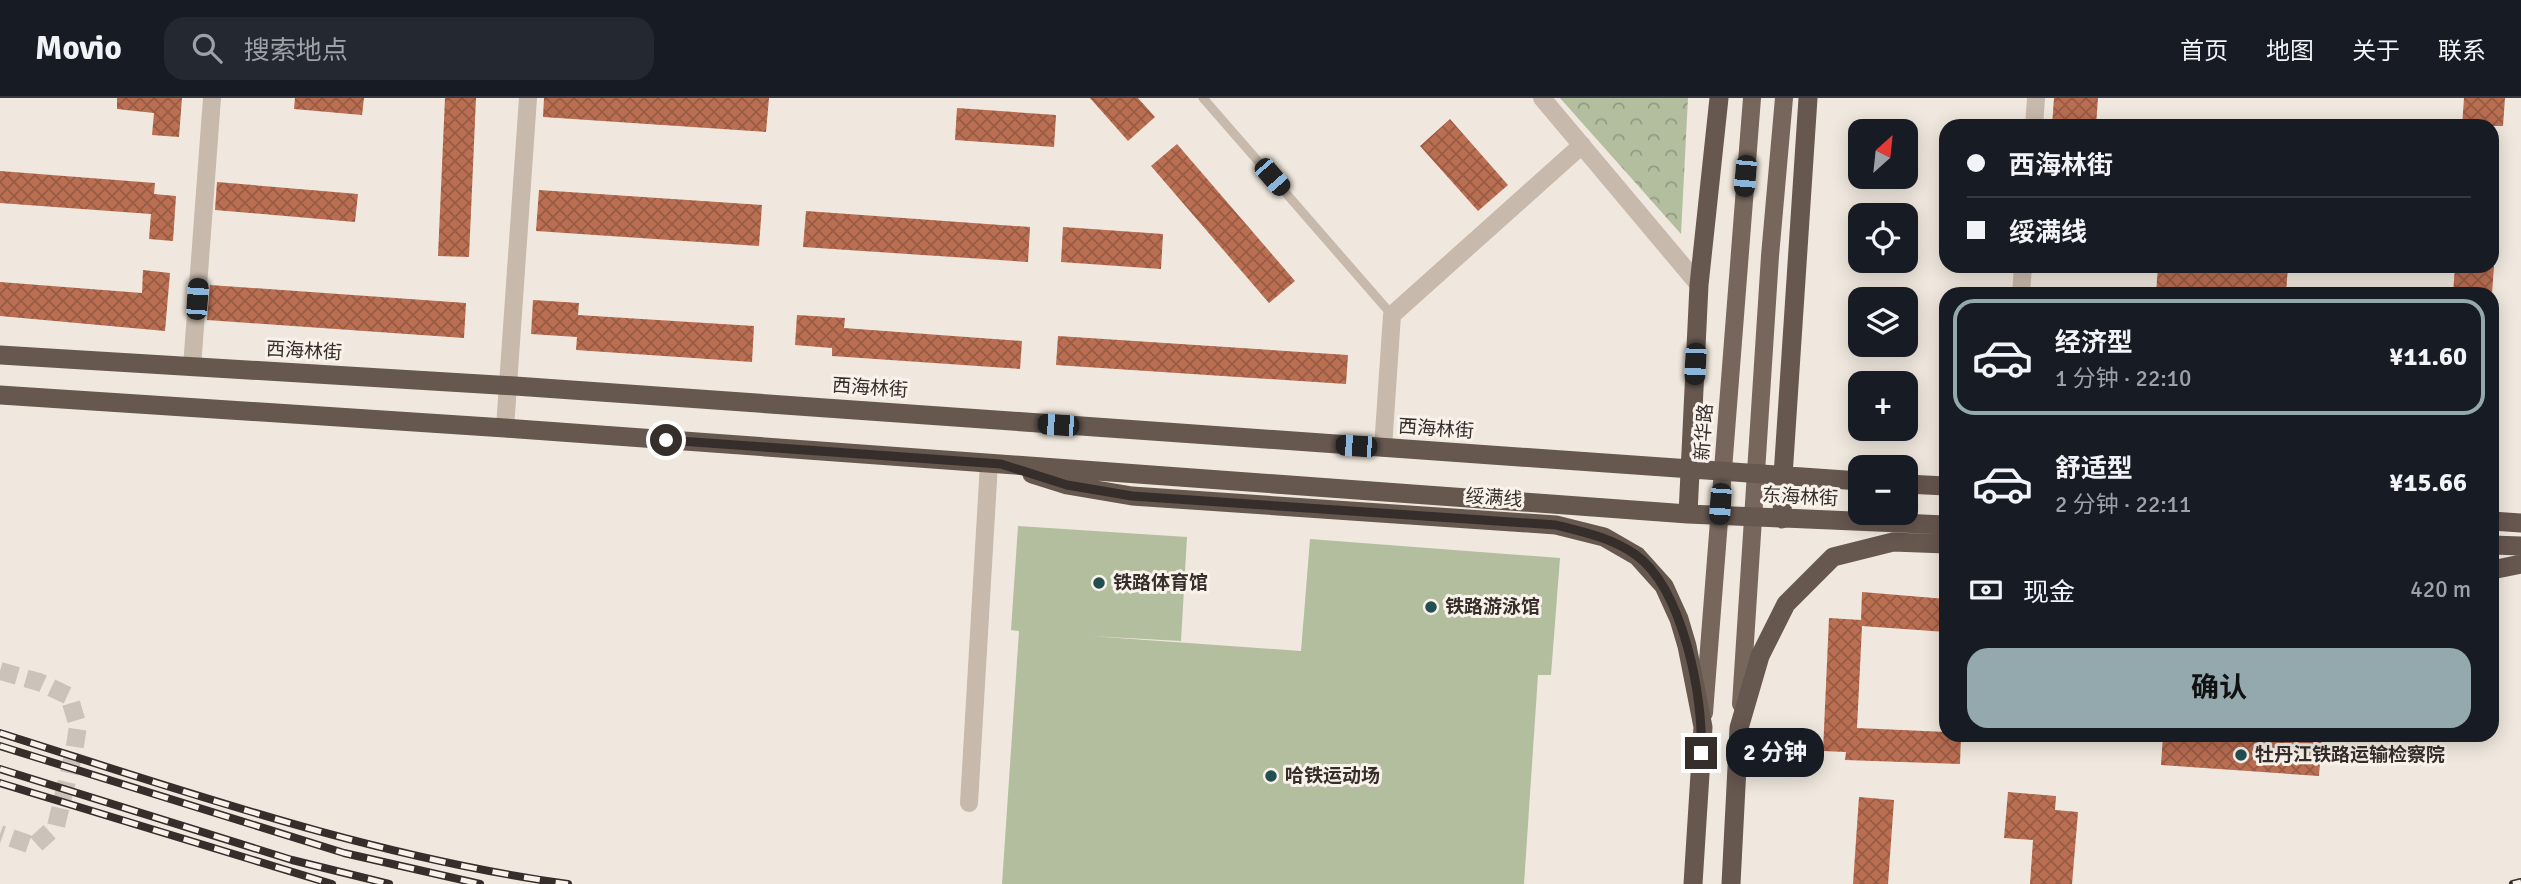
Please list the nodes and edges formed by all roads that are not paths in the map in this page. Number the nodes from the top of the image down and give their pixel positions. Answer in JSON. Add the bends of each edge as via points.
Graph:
{"nodes":[{"id":1,"x":212,"y":98,"type":"edge"},
{"id":2,"x":528,"y":98,"type":"edge"},
{"id":3,"x":1203,"y":98,"type":"edge"},
{"id":4,"x":1542,"y":98,"type":"edge"},
{"id":5,"x":1719,"y":98,"type":"edge"},
{"id":6,"x":1752,"y":98,"type":"edge"},
{"id":7,"x":1784,"y":98,"type":"edge"},
{"id":8,"x":1808,"y":98,"type":"edge"},
{"id":9,"x":2036,"y":98,"type":"edge"},
{"id":10,"x":2034,"y":119,"type":"edge"},
{"id":11,"x":1582,"y":145,"type":"junction"},
{"id":12,"x":1699,"y":285,"type":"junction"},
{"id":13,"x":1392,"y":315,"type":"junction"},
{"id":14,"x":0,"y":355,"type":"edge"},
{"id":15,"x":192,"y":367,"type":"junction"},
{"id":16,"x":508,"y":386,"type":"junction"},
{"id":17,"x":0,"y":394,"type":"edge"},
{"id":18,"x":505,"y":428,"type":"junction"},
{"id":19,"x":1383,"y":448,"type":"junction"},
{"id":20,"x":995,"y":464,"type":"junction"},
{"id":21,"x":1690,"y":469,"type":"junction"},
{"id":22,"x":1737,"y":473,"type":"joint"},
{"id":23,"x":1783,"y":476,"type":"junction"},
{"id":24,"x":1848,"y":480,"type":"edge"},
{"id":25,"x":1918,"y":485,"type":"edge"},
{"id":26,"x":1939,"y":486,"type":"edge"},
{"id":27,"x":1688,"y":514,"type":"junction"},
{"id":28,"x":1782,"y":519,"type":"junction"},
{"id":29,"x":2499,"y":521,"type":"edge"},
{"id":30,"x":2521,"y":523,"type":"edge"},
{"id":31,"x":1939,"y":525,"type":"edge"},
{"id":32,"x":1939,"y":544,"type":"edge"},
{"id":33,"x":2499,"y":545,"type":"edge"},
{"id":34,"x":2521,"y":546,"type":"edge"},
{"id":35,"x":2521,"y":565,"type":"edge"},
{"id":36,"x":2499,"y":569,"type":"edge"},
{"id":37,"x":1703,"y":727,"type":"junction"},
{"id":38,"x":1739,"y":728,"type":"junction"},
{"id":39,"x":969,"y":803,"type":"dead end"},
{"id":40,"x":1693,"y":884,"type":"edge"},
{"id":41,"x":1731,"y":884,"type":"edge"}],
"edges":[{"from":1,"to":15,"type":"street"},
{"from":2,"to":16,"type":"street"},
{"from":3,"to":13,"type":"lane"},
{"from":4,"to":11,"type":"street"},
{"from":5,"to":12,"type":"highway"},
{"from":6,"to":37,"type":"main road","name":"新华路"},
{"from":7,"to":38,"type":"main road"},
{"from":8,"to":23,"type":"highway"},
{"from":9,"to":10,"type":"street"},
{"from":11,"to":12,"type":"street"},
{"from":11,"to":13,"type":"street"},
{"from":12,"to":21,"type":"highway"},
{"from":13,"to":19,"type":"street"},
{"from":14,"to":15,"type":"highway","name":"西海林街"},
{"from":15,"to":16,"type":"highway","name":"西海林街"},
{"from":16,"to":18,"type":"street"},
{"from":16,"to":19,"type":"highway","name":"西海林街"},
{"from":17,"to":18,"type":"highway"},
{"from":18,"to":20,"type":"highway"},
{"from":19,"to":21,"type":"highway","name":"西海林街"},
{"from":20,"to":27,"type":"highway"},
{"from":20,"to":37,"type":"highway","name":"绥满线","via":[[1067,485],[1132,496],[1556,525],[1604,537],[1637,556],[1664,586],[1687,646]]},
{"from":20,"to":39,"type":"street"},
{"from":21,"to":22,"type":"highway","name":"西海林街"},
{"from":21,"to":27,"type":"highway"},
{"from":22,"to":23,"type":"highway","name":"东海林街"},
{"from":23,"to":24,"type":"highway","name":"东海林街"},
{"from":23,"to":28,"type":"highway"},
{"from":25,"to":26,"type":"highway"},
{"from":27,"to":28,"type":"highway","name":"东海林街"},
{"from":28,"to":31,"type":"highway","name":"东海林街"},
{"from":29,"to":30,"type":"highway"},
{"from":32,"to":38,"type":"highway","via":[[1893,542],[1833,557],[1786,604],[1760,656]]},
{"from":33,"to":34,"type":"highway"},
{"from":35,"to":36,"type":"highway"},
{"from":37,"to":40,"type":"highway","name":"绥满线"},
{"from":38,"to":41,"type":"highway"}]}
